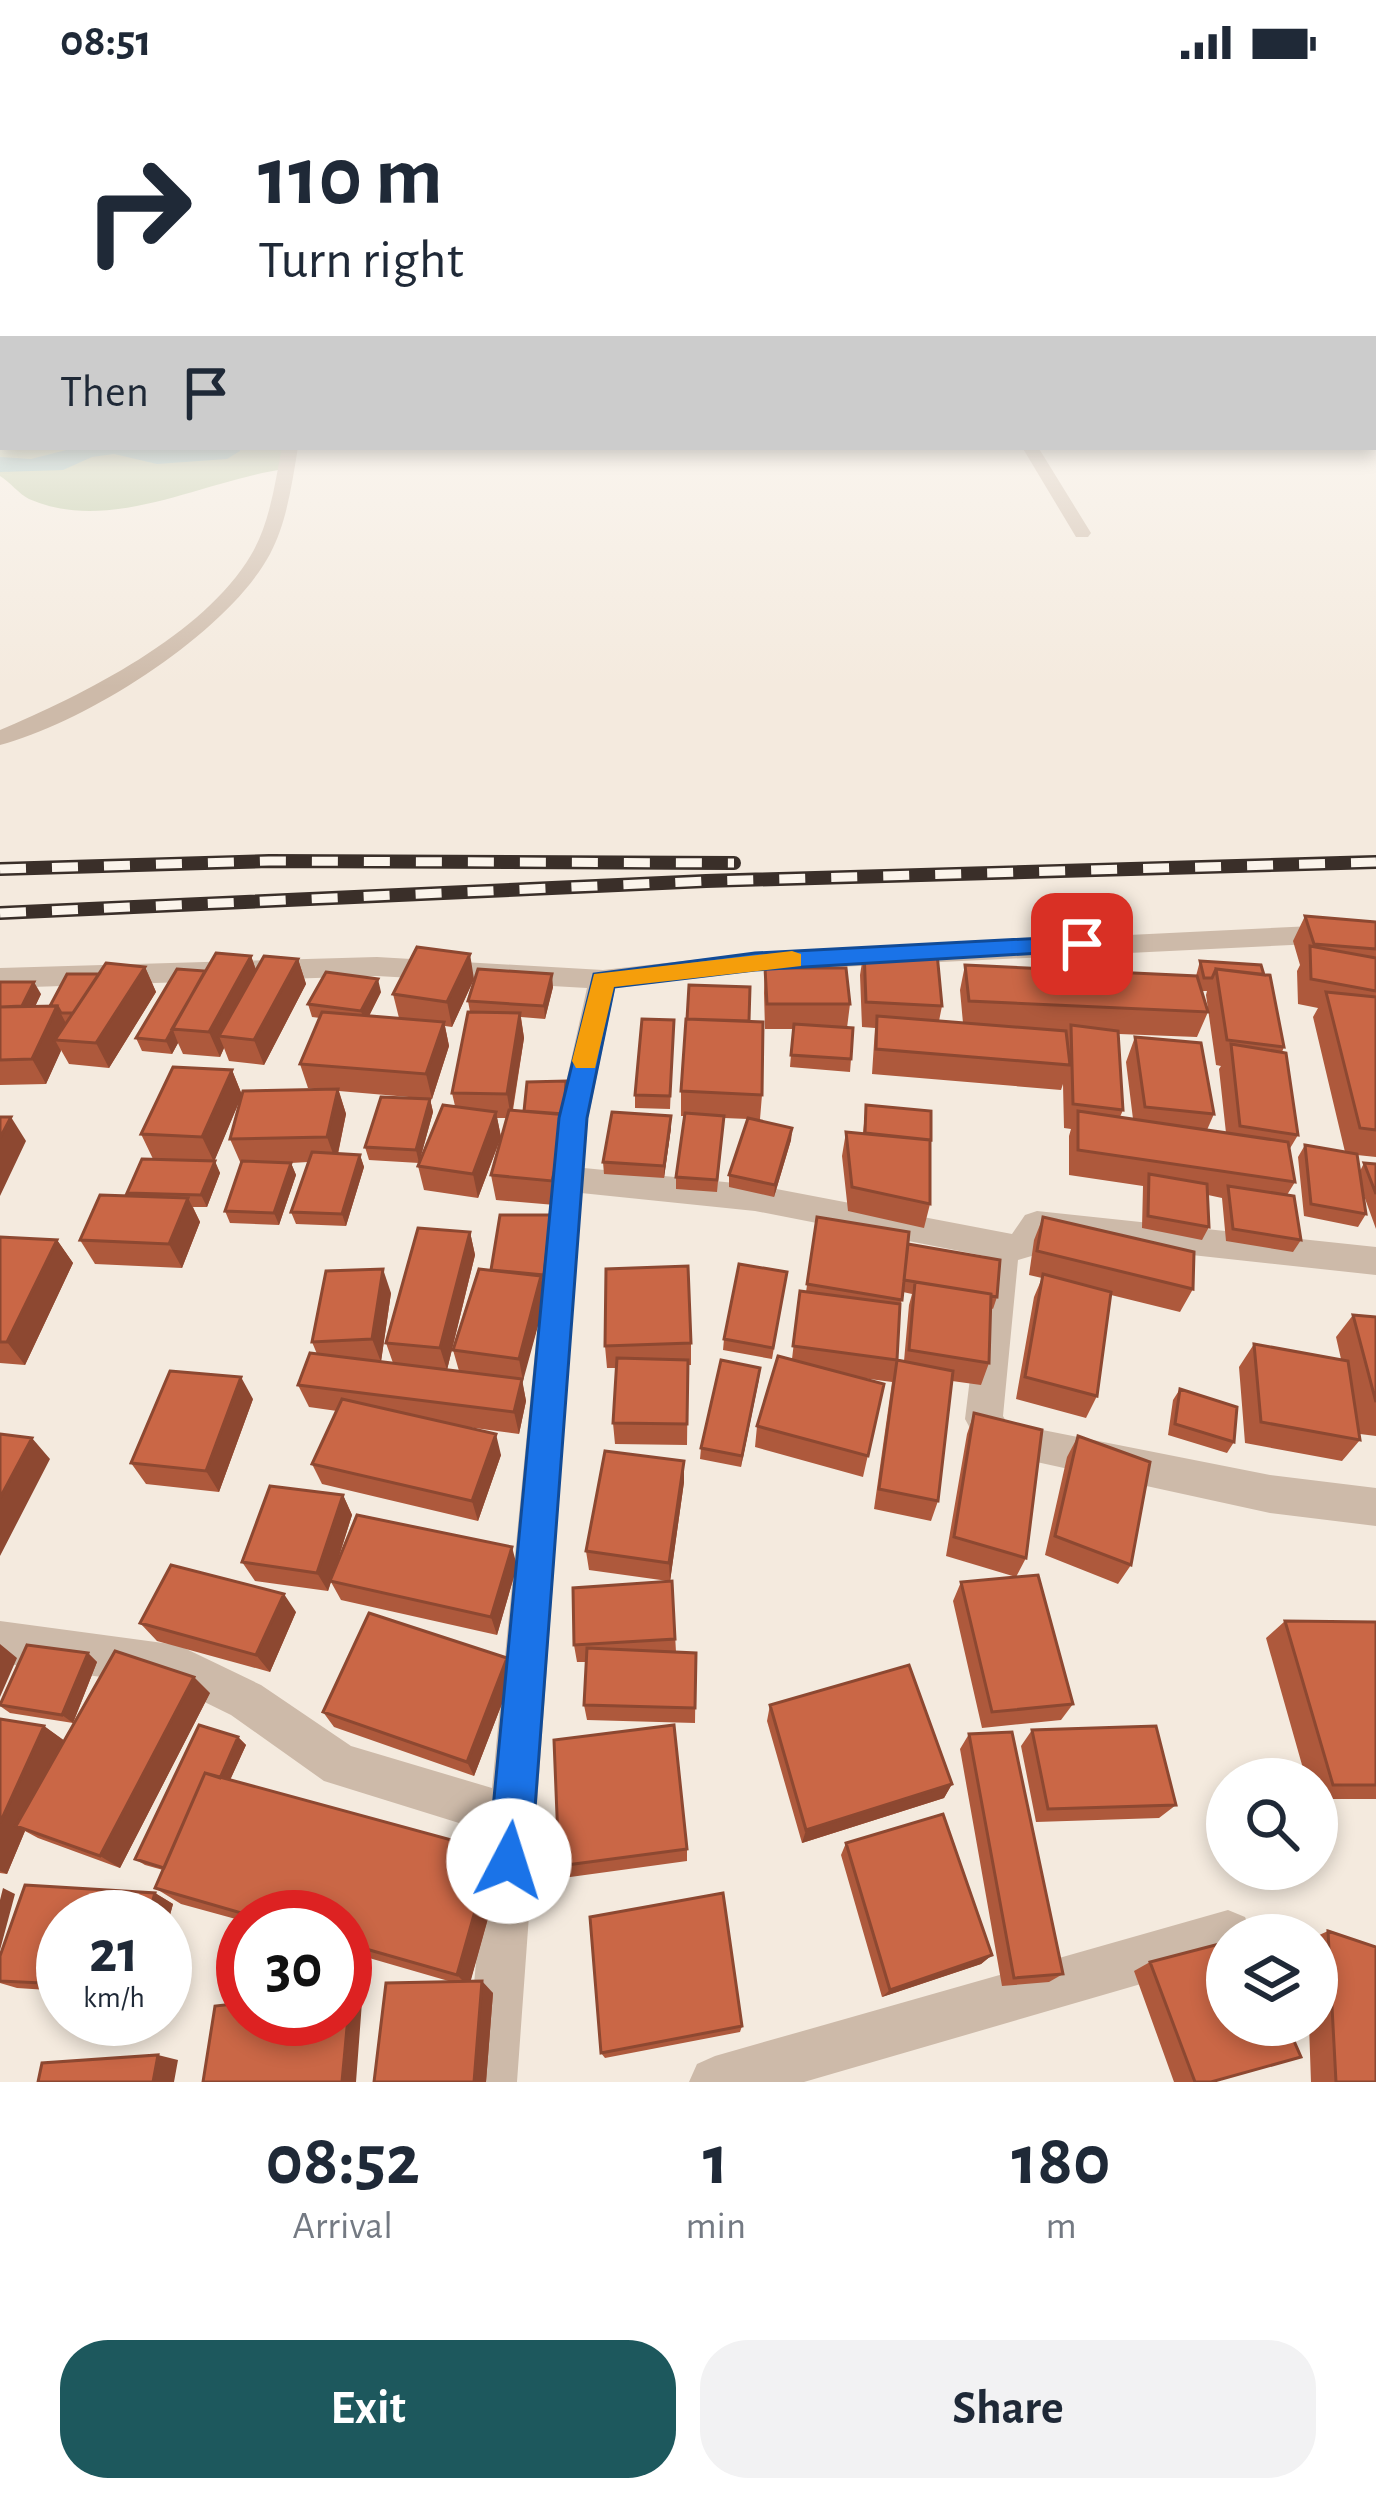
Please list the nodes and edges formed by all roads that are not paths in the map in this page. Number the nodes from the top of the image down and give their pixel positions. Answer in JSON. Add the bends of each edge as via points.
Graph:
{"nodes":[{"id":1,"x":276,"y":501,"type":"edge"},
{"id":2,"x":1063,"y":501,"type":"edge"},
{"id":3,"x":1082,"y":533,"type":"dead end"},
{"id":4,"x":0,"y":738,"type":"edge"},
{"id":5,"x":1376,"y":932,"type":"edge"},
{"id":6,"x":0,"y":978,"type":"edge"},
{"id":7,"x":603,"y":980,"type":"junction"},
{"id":8,"x":567,"y":1179,"type":"junction"},
{"id":9,"x":1003,"y":1246,"type":"junction"},
{"id":10,"x":1376,"y":1261,"type":"edge"},
{"id":11,"x":1376,"y":1507,"type":"edge"},
{"id":12,"x":0,"y":1642,"type":"edge"},
{"id":13,"x":513,"y":1816,"type":"junction"},
{"id":14,"x":1206,"y":1940,"type":"edge"},
{"id":15,"x":491,"y":2082,"type":"edge"},
{"id":16,"x":715,"y":2082,"type":"edge"}],
"edges":[{"from":1,"to":4,"type":"street","via":[[264,547],[225,596],[79,700]]},
{"from":2,"to":3,"type":"street"},
{"from":5,"to":7,"type":"street","via":[[755,962]]},
{"from":6,"to":7,"type":"street","via":[[384,962]]},
{"from":7,"to":8,"type":"street"},
{"from":8,"to":9,"type":"street","via":[[755,1198]]},
{"from":8,"to":13,"type":"street"},
{"from":9,"to":10,"type":"street","via":[[1021,1247],[1036,1225]]},
{"from":9,"to":11,"type":"street","via":[[984,1419],[995,1438],[1226,1486]]},
{"from":12,"to":13,"type":"street","via":[[178,1666],[246,1700],[340,1765]]},
{"from":13,"to":15,"type":"street"},
{"from":14,"to":16,"type":"street"}]}
